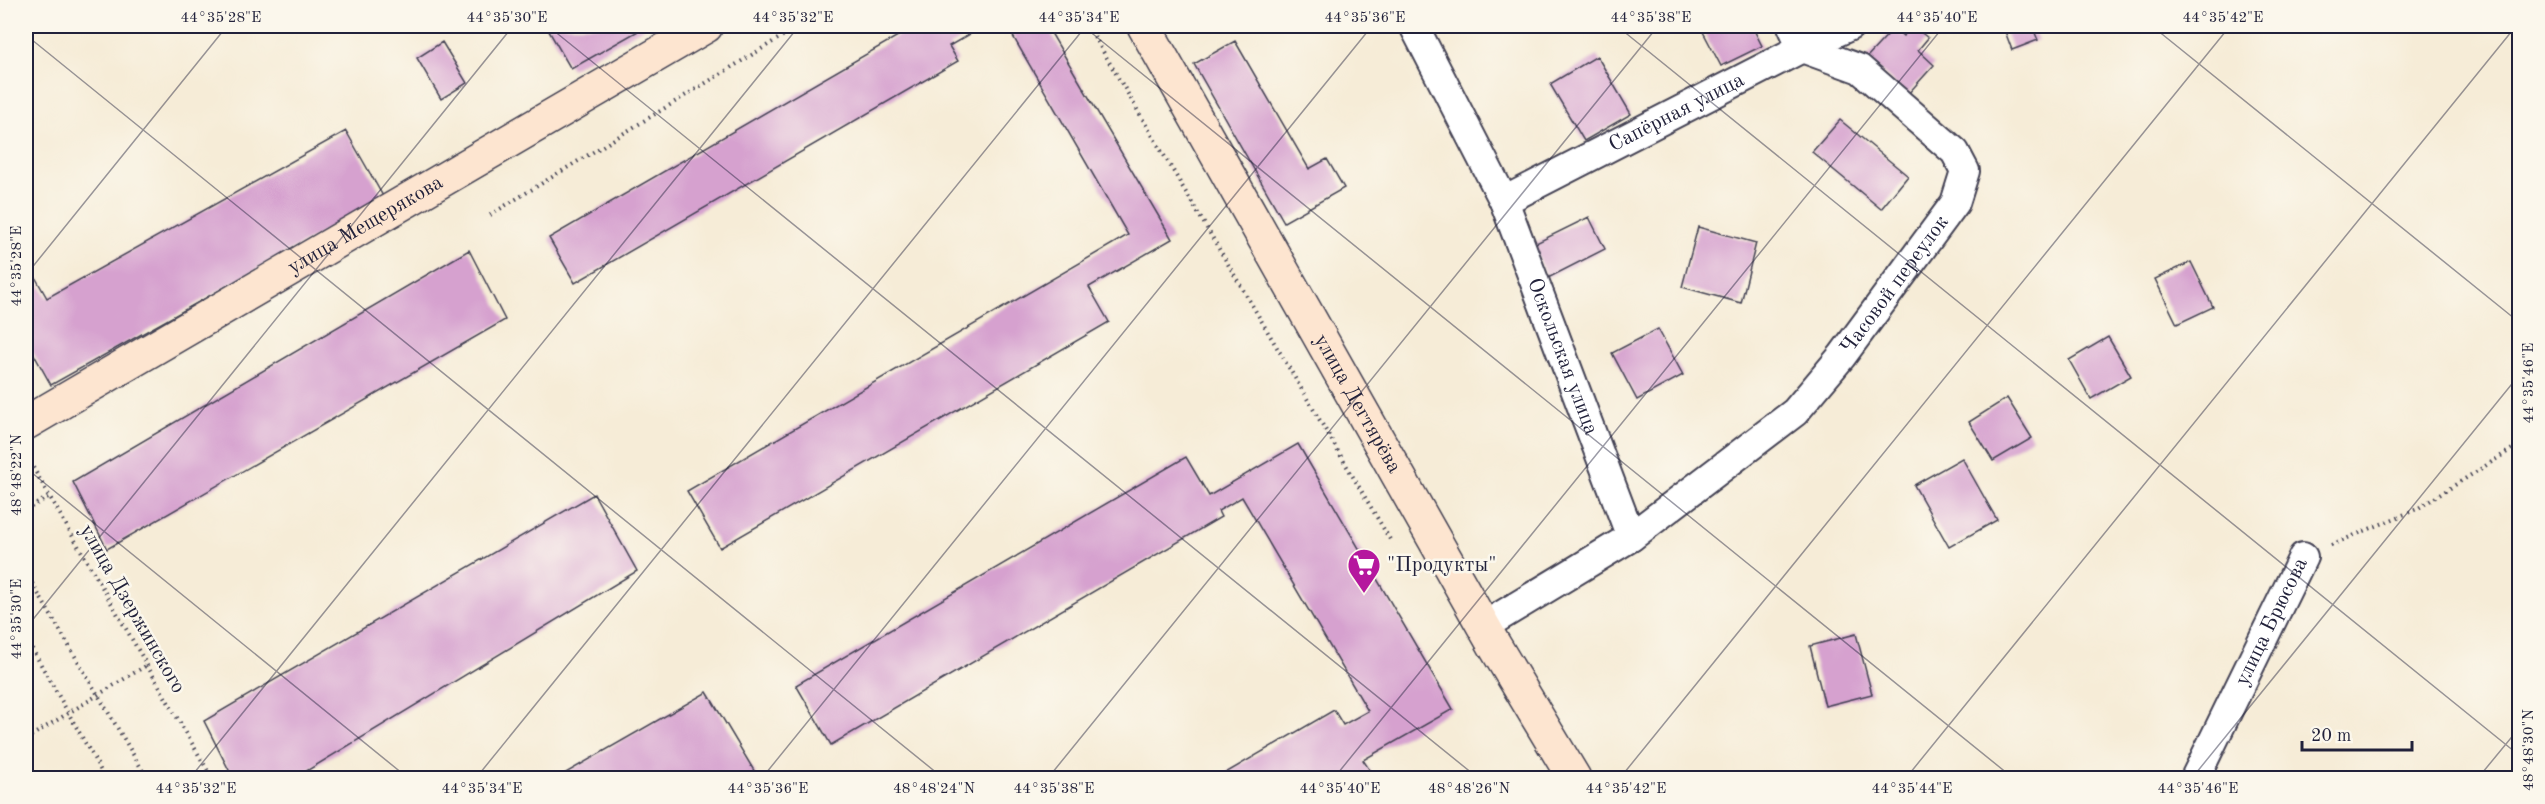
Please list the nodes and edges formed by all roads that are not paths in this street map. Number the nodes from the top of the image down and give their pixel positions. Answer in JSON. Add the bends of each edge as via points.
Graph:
{"nodes":[{"id":1,"x":706,"y":26,"type":"edge"},
{"id":2,"x":1144,"y":26,"type":"edge"},
{"id":3,"x":1414,"y":26,"type":"edge"},
{"id":4,"x":1850,"y":26,"type":"edge"},
{"id":5,"x":1797,"y":37,"type":"edge"},
{"id":6,"x":1504,"y":201,"type":"junction"},
{"id":7,"x":26,"y":423,"type":"edge"},
{"id":8,"x":1631,"y":537,"type":"junction"},
{"id":9,"x":2303,"y":557,"type":"road end"},
{"id":10,"x":1484,"y":626,"type":"junction"},
{"id":11,"x":1574,"y":778,"type":"edge"},
{"id":12,"x":2195,"y":778,"type":"edge"}],
"edges":[{"from":1,"to":7,"type":"street","name":"улица Мещерякова"},
{"from":2,"to":10,"type":"street","name":"улица Дегтярёва"},
{"from":3,"to":6,"type":"street","name":"Оскольская улица"},
{"from":4,"to":5,"type":"street","name":"Сапёрная улица"},
{"from":5,"to":6,"type":"street","name":"Сапёрная улица"},
{"from":5,"to":8,"type":"street","name":"Часовой переулок","via":[[1860,69],[1954,152],[1965,171],[1955,203],[1842,356],[1795,412]]},
{"from":6,"to":8,"type":"street","name":"Оскольская улица"},
{"from":8,"to":10,"type":"street"},
{"from":9,"to":12,"type":"street","name":"улица Брюсова"},
{"from":10,"to":11,"type":"street","name":"улица Дегтярёва"}]}
